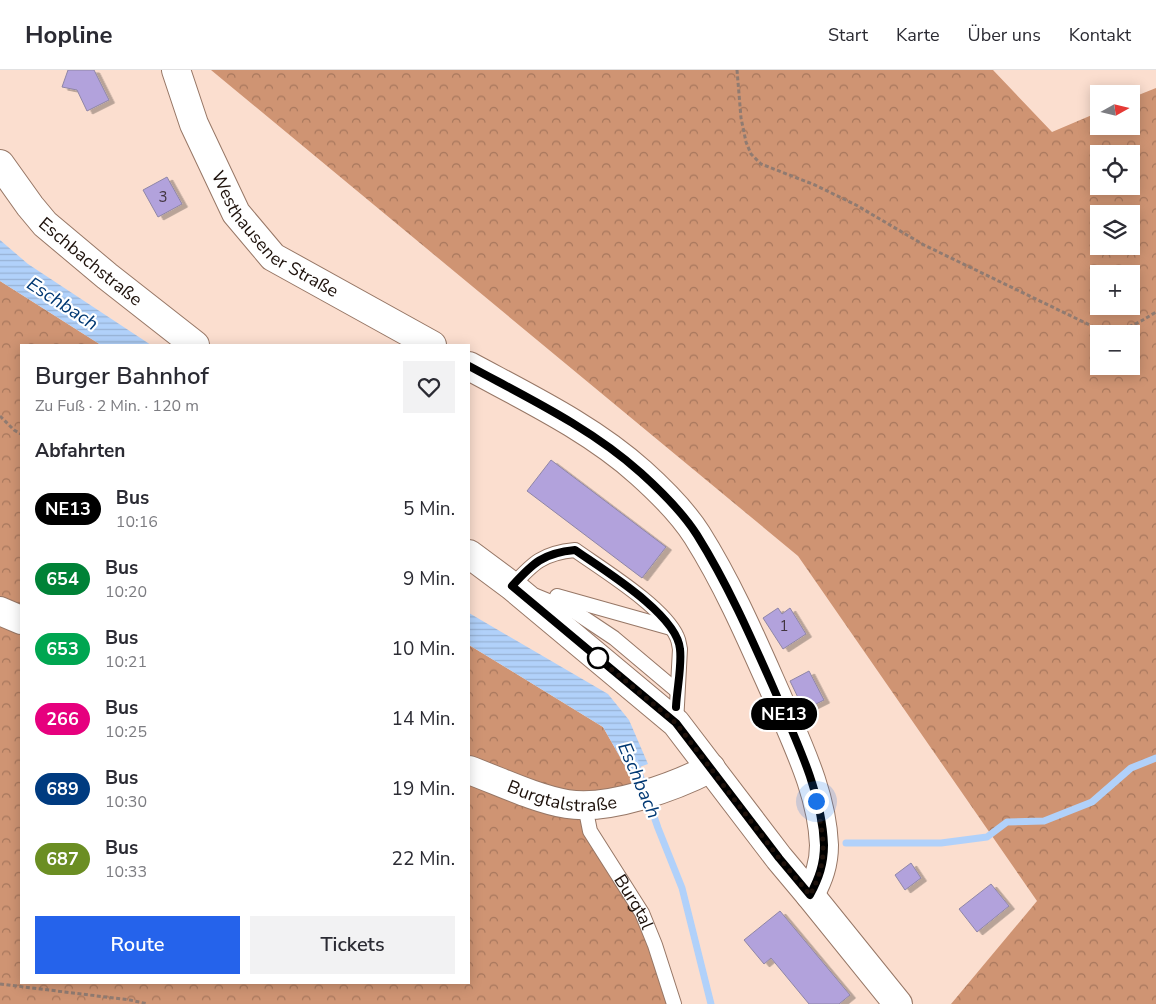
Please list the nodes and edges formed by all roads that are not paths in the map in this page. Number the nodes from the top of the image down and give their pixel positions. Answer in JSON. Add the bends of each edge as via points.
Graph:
{"nodes":[{"id":1,"x":176,"y":70,"type":"edge"},
{"id":2,"x":0,"y":164,"type":"edge"},
{"id":3,"x":194,"y":344,"type":"edge"},
{"id":4,"x":430,"y":344,"type":"edge"},
{"id":5,"x":470,"y":367,"type":"edge"},
{"id":6,"x":470,"y":555,"type":"edge"},
{"id":7,"x":512,"y":586,"type":"junction"},
{"id":8,"x":0,"y":611,"type":"edge"},
{"id":9,"x":20,"y":620,"type":"edge"},
{"id":10,"x":671,"y":628,"type":"junction"},
{"id":11,"x":677,"y":691,"type":"junction"},
{"id":12,"x":676,"y":723,"type":"junction"},
{"id":13,"x":711,"y":768,"type":"junction"},
{"id":14,"x":470,"y":770,"type":"edge"},
{"id":15,"x":585,"y":806,"type":"junction"},
{"id":16,"x":810,"y":895,"type":"junction"},
{"id":17,"x":674,"y":1004,"type":"edge"},
{"id":18,"x":898,"y":1004,"type":"edge"}],
"edges":[{"from":1,"to":4,"type":"main road","name":"Westhausener Straße","via":[[194,124],[236,213],[273,257]]},
{"from":2,"to":3,"type":"main road","name":"Eschbachstraße","via":[[45,224]]},
{"from":5,"to":16,"type":"main road","via":[[580,427],[611,449],[654,485],[696,534],[735,602],[813,787],[824,853],[823,865]]},
{"from":6,"to":7,"type":"main road"},
{"from":7,"to":10,"type":"lane"},
{"from":7,"to":10,"type":"lane","via":[[533,564],[551,554],[575,550],[649,603]]},
{"from":7,"to":11,"type":"lane","via":[[575,612],[614,638]]},
{"from":7,"to":12,"type":"main road"},
{"from":8,"to":9,"type":"main road"},
{"from":10,"to":11,"type":"lane","via":[[680,649]]},
{"from":11,"to":12,"type":"lane"},
{"from":12,"to":13,"type":"main road"},
{"from":13,"to":15,"type":"main road","name":"Burgtalstraße","via":[[647,793]]},
{"from":13,"to":16,"type":"main road"},
{"from":14,"to":15,"type":"main road","name":"Burgtalstraße","via":[[556,802]]},
{"from":15,"to":17,"type":"lane","name":"Burgtal","via":[[590,831],[642,913]]},
{"from":16,"to":18,"type":"main road"}]}
